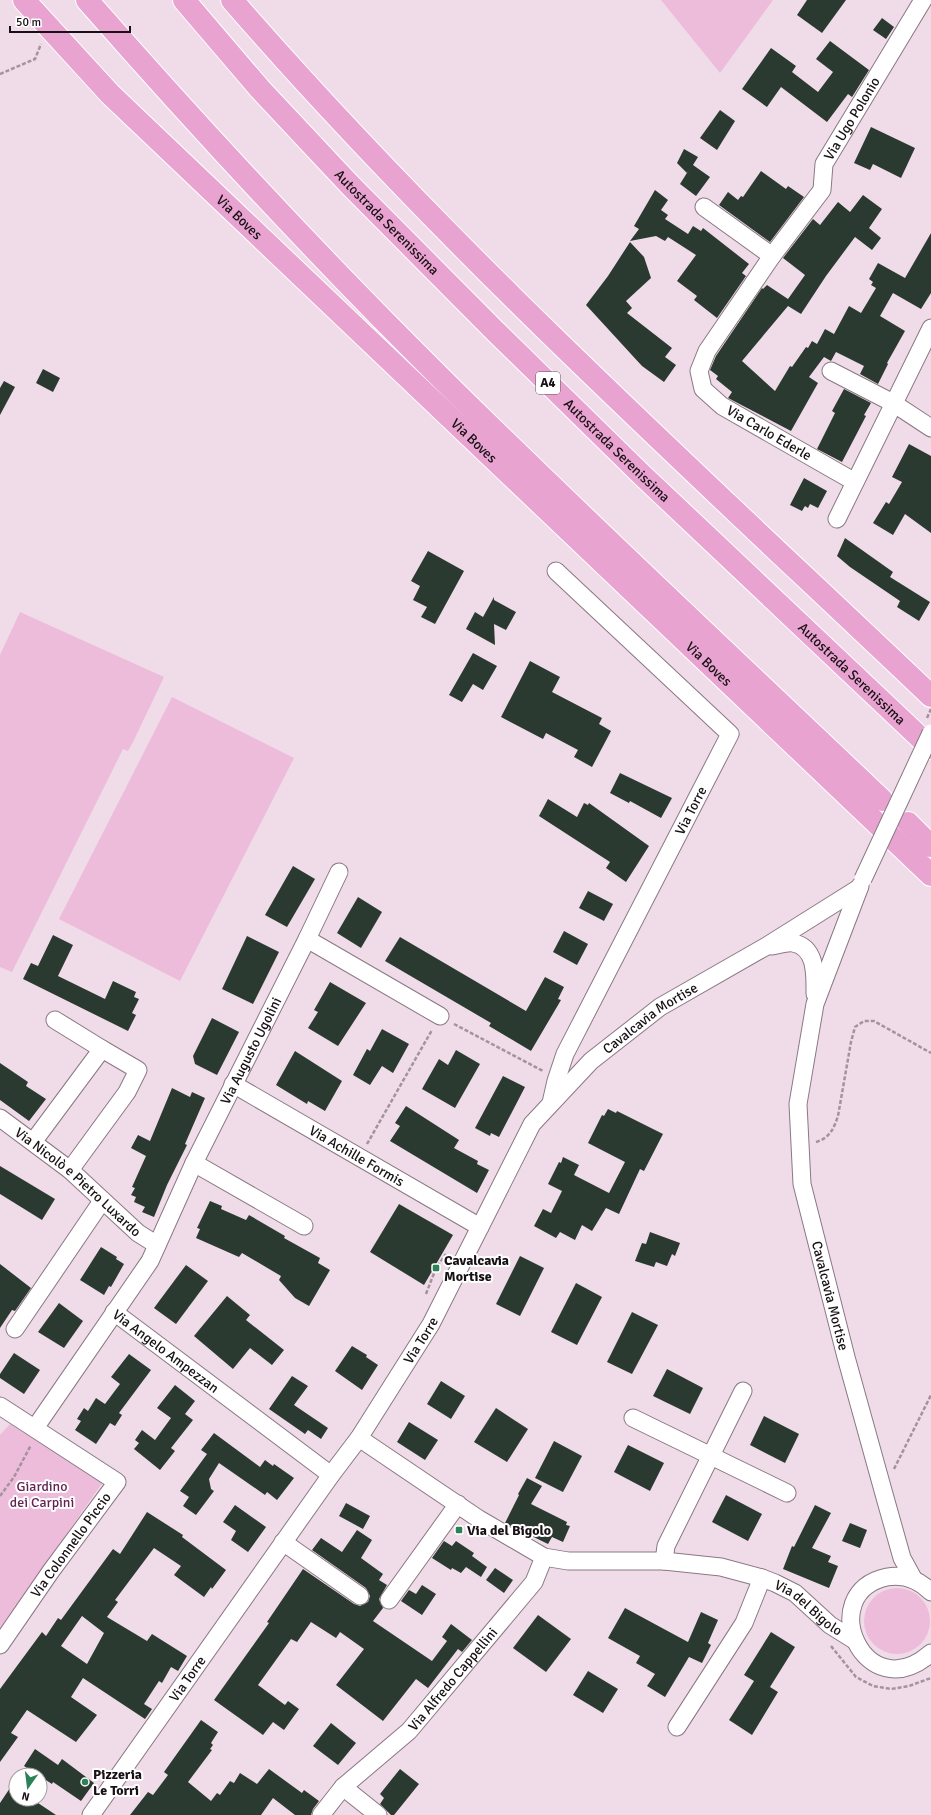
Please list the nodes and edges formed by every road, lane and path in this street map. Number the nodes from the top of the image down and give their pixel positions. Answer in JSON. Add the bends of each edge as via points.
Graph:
{"nodes":[{"id":1,"x":24,"y":0,"type":"edge"},
{"id":2,"x":86,"y":0,"type":"edge"},
{"id":3,"x":184,"y":0,"type":"edge"},
{"id":4,"x":232,"y":0,"type":"edge"},
{"id":5,"x":923,"y":0,"type":"edge"},
{"id":6,"x":42,"y":42,"type":"dead end"},
{"id":7,"x":0,"y":74,"type":"edge"},
{"id":8,"x":704,"y":207,"type":"dead end"},
{"id":9,"x":772,"y":256,"type":"junction"},
{"id":10,"x":931,"y":328,"type":"edge"},
{"id":11,"x":700,"y":371,"type":"joint"},
{"id":12,"x":831,"y":371,"type":"dead end"},
{"id":13,"x":894,"y":403,"type":"junction"},
{"id":14,"x":931,"y":428,"type":"edge"},
{"id":15,"x":855,"y":482,"type":"junction"},
{"id":16,"x":837,"y":519,"type":"dead end"},
{"id":17,"x":556,"y":571,"type":"dead end"},
{"id":18,"x":931,"y":696,"type":"edge"},
{"id":19,"x":931,"y":733,"type":"edge"},
{"id":20,"x":931,"y":748,"type":"edge"},
{"id":21,"x":882,"y":800,"type":"dead end"},
{"id":22,"x":908,"y":824,"type":"dead end"},
{"id":23,"x":931,"y":846,"type":"edge"},
{"id":24,"x":339,"y":872,"type":"dead end"},
{"id":25,"x":931,"y":875,"type":"edge"},
{"id":26,"x":861,"y":884,"type":"junction"},
{"id":27,"x":307,"y":939,"type":"junction"},
{"id":28,"x":765,"y":947,"type":"junction"},
{"id":29,"x":815,"y":1004,"type":"junction"},
{"id":30,"x":440,"y":1016,"type":"junction"},
{"id":31,"x":54,"y":1020,"type":"dead end"},
{"id":32,"x":102,"y":1049,"type":"junction"},
{"id":33,"x":931,"y":1052,"type":"edge"},
{"id":34,"x":548,"y":1072,"type":"dead end"},
{"id":35,"x":233,"y":1084,"type":"junction"},
{"id":36,"x":551,"y":1104,"type":"junction"},
{"id":37,"x":0,"y":1118,"type":"edge"},
{"id":38,"x":532,"y":1124,"type":"joint"},
{"id":39,"x":33,"y":1142,"type":"junction"},
{"id":40,"x":800,"y":1146,"type":"junction"},
{"id":41,"x":360,"y":1156,"type":"junction"},
{"id":42,"x":194,"y":1163,"type":"junction"},
{"id":43,"x":70,"y":1170,"type":"junction"},
{"id":44,"x":102,"y":1201,"type":"junction"},
{"id":45,"x":304,"y":1226,"type":"dead end"},
{"id":46,"x":480,"y":1227,"type":"junction"},
{"id":47,"x":157,"y":1246,"type":"junction"},
{"id":48,"x":449,"y":1251,"type":"dead end"},
{"id":49,"x":426,"y":1295,"type":"dead end"},
{"id":50,"x":114,"y":1312,"type":"junction"},
{"id":51,"x":15,"y":1329,"type":"dead end"},
{"id":52,"x":742,"y":1392,"type":"dead end"},
{"id":53,"x":931,"y":1395,"type":"edge"},
{"id":54,"x":0,"y":1406,"type":"edge"},
{"id":55,"x":633,"y":1418,"type":"dead end"},
{"id":56,"x":37,"y":1430,"type":"junction"},
{"id":57,"x":359,"y":1438,"type":"junction"},
{"id":58,"x":711,"y":1456,"type":"junction"},
{"id":59,"x":331,"y":1475,"type":"junction"},
{"id":60,"x":883,"y":1491,"type":"junction"},
{"id":61,"x":787,"y":1493,"type":"dead end"},
{"id":62,"x":0,"y":1496,"type":"edge"},
{"id":63,"x":458,"y":1504,"type":"junction"},
{"id":64,"x":284,"y":1542,"type":"junction"},
{"id":65,"x":544,"y":1556,"type":"junction"},
{"id":66,"x":664,"y":1561,"type":"junction"},
{"id":67,"x":762,"y":1578,"type":"junction"},
{"id":68,"x":925,"y":1584,"type":"edge"},
{"id":69,"x":360,"y":1596,"type":"dead end"},
{"id":70,"x":389,"y":1600,"type":"dead end"},
{"id":71,"x":854,"y":1640,"type":"junction"},
{"id":72,"x":0,"y":1645,"type":"edge"},
{"id":73,"x":931,"y":1653,"type":"edge"},
{"id":74,"x":677,"y":1727,"type":"dead end"},
{"id":75,"x":343,"y":1787,"type":"junction"},
{"id":76,"x":91,"y":1815,"type":"edge"},
{"id":77,"x":321,"y":1815,"type":"edge"},
{"id":78,"x":378,"y":1815,"type":"edge"}],
"edges":[{"from":1,"to":25,"type":"highway","name":"Via Boves","via":[[110,94]]},
{"from":2,"to":21,"type":"highway","name":"Via Boves","via":[[215,144],[438,375]]},
{"from":3,"to":20,"type":"highway","name":"Autostrada Serenissima","number":"A4","via":[[260,89],[344,179],[483,319],[641,474]]},
{"from":4,"to":18,"type":"highway","number":"A4","via":[[368,151],[493,280]]},
{"from":5,"to":9,"type":"street","name":"Via Ugo Polonio","via":[[824,164],[822,190]]},
{"from":6,"to":7,"type":"path","via":[[35,59]]},
{"from":8,"to":9,"type":"street"},
{"from":9,"to":11,"type":"street","name":"Via Ugo Polonio","via":[[707,351]]},
{"from":10,"to":13,"type":"street"},
{"from":11,"to":15,"type":"street","name":"Via Carlo Ederle","via":[[703,389],[722,406]]},
{"from":12,"to":13,"type":"street"},
{"from":13,"to":14,"type":"street"},
{"from":13,"to":15,"type":"street"},
{"from":15,"to":16,"type":"street"},
{"from":17,"to":36,"type":"street","name":"Via Torre","via":[[730,734],[565,1054]]},
{"from":19,"to":26,"type":"street","name":"Cavalcavia Mortise","bridge":true},
{"from":22,"to":23,"type":"highway"},
{"from":24,"to":27,"type":"street","name":"Via Augusto Ugolini"},
{"from":26,"to":28,"type":"street","name":"Cavalcavia Mortise"},
{"from":26,"to":29,"type":"street","name":"Cavalcavia Mortise"},
{"from":27,"to":30,"type":"street"},
{"from":27,"to":35,"type":"street","name":"Via Augusto Ugolini"},
{"from":28,"to":29,"type":"street","name":"Cavalcavia Mortise","via":[[793,942],[804,948],[815,964]]},
{"from":28,"to":36,"type":"street","name":"Cavalcavia Mortise","via":[[660,1007],[591,1061]]},
{"from":29,"to":40,"type":"street","name":"Cavalcavia Mortise","via":[[798,1104]]},
{"from":30,"to":34,"type":"path","via":[[541,1071]]},
{"from":30,"to":41,"type":"path"},
{"from":31,"to":32,"type":"street"},
{"from":32,"to":39,"type":"street"},
{"from":32,"to":43,"type":"street","via":[[138,1070],[127,1092]]},
{"from":33,"to":40,"type":"path","via":[[874,1021],[864,1020],[855,1027],[835,1127],[828,1136],[819,1141]]},
{"from":35,"to":41,"type":"street","name":"Via Achille Formis"},
{"from":35,"to":42,"type":"street","name":"Via Augusto Ugolini"},
{"from":36,"to":38,"type":"street","name":"Cavalcavia Mortise"},
{"from":37,"to":39,"type":"street","name":"Via Nicolò e Pietro Luxardo"},
{"from":38,"to":46,"type":"street","name":"Via Torre"},
{"from":39,"to":43,"type":"street","name":"Via Nicolò e Pietro Luxardo"},
{"from":40,"to":60,"type":"street","name":"Cavalcavia Mortise","via":[[802,1184]]},
{"from":41,"to":46,"type":"street","name":"Via Achille Formis"},
{"from":42,"to":45,"type":"street"},
{"from":42,"to":47,"type":"street","name":"Via Augusto Ugolini"},
{"from":43,"to":44,"type":"street","name":"Via Nicolò e Pietro Luxardo"},
{"from":44,"to":47,"type":"street","name":"Via Nicolò e Pietro Luxardo"},
{"from":44,"to":51,"type":"street"},
{"from":46,"to":57,"type":"street","name":"Via Torre","via":[[431,1324]]},
{"from":47,"to":50,"type":"street","name":"Via Augusto Ugolini","via":[[150,1261]]},
{"from":48,"to":49,"type":"path","via":[[436,1268]]},
{"from":50,"to":56,"type":"street","name":"Via Angelo Ampezzan"},
{"from":50,"to":59,"type":"street","name":"Via Angelo Ampezzan"},
{"from":52,"to":58,"type":"street"},
{"from":53,"to":60,"type":"path"},
{"from":54,"to":56,"type":"street","name":"Via Colonnello Piccio"},
{"from":55,"to":58,"type":"street"},
{"from":56,"to":62,"type":"path","via":[[14,1477]]},
{"from":56,"to":72,"type":"street","name":"Via Colonnello Piccio","via":[[117,1482]]},
{"from":57,"to":59,"type":"street","name":"Via Torre"},
{"from":57,"to":63,"type":"street","name":"Via del Bigolo"},
{"from":58,"to":61,"type":"street"},
{"from":58,"to":66,"type":"street","via":[[666,1546]]},
{"from":59,"to":64,"type":"street","name":"Via Torre"},
{"from":60,"to":68,"type":"street","name":"Cavalcavia Mortise","via":[[902,1558]]},
{"from":63,"to":65,"type":"street","name":"Via del Bigolo"},
{"from":63,"to":70,"type":"street"},
{"from":64,"to":69,"type":"street"},
{"from":64,"to":76,"type":"street","name":"Via Torre"},
{"from":65,"to":66,"type":"street","name":"Via del Bigolo","via":[[568,1561]]},
{"from":65,"to":75,"type":"street","name":"Via Alfredo Cappellini","via":[[534,1582],[409,1730]]},
{"from":66,"to":67,"type":"street","name":"Via del Bigolo","via":[[721,1567]]},
{"from":67,"to":71,"type":"street","name":"Via del Bigolo","via":[[795,1593],[830,1625]]},
{"from":67,"to":74,"type":"street","name":"Via del Bigolo","via":[[744,1623]]},
{"from":68,"to":71,"type":"street","name":"Via del Bigolo","via":[[901,1577],[888,1577],[870,1584],[854,1605],[851,1614],[850,1623]]},
{"from":71,"to":73,"type":"street","name":"Via del Bigolo","via":[[866,1657],[884,1667],[915,1665]]},
{"from":75,"to":77,"type":"street","name":"Via Alfredo Cappellini"},
{"from":75,"to":78,"type":"street"}]}
